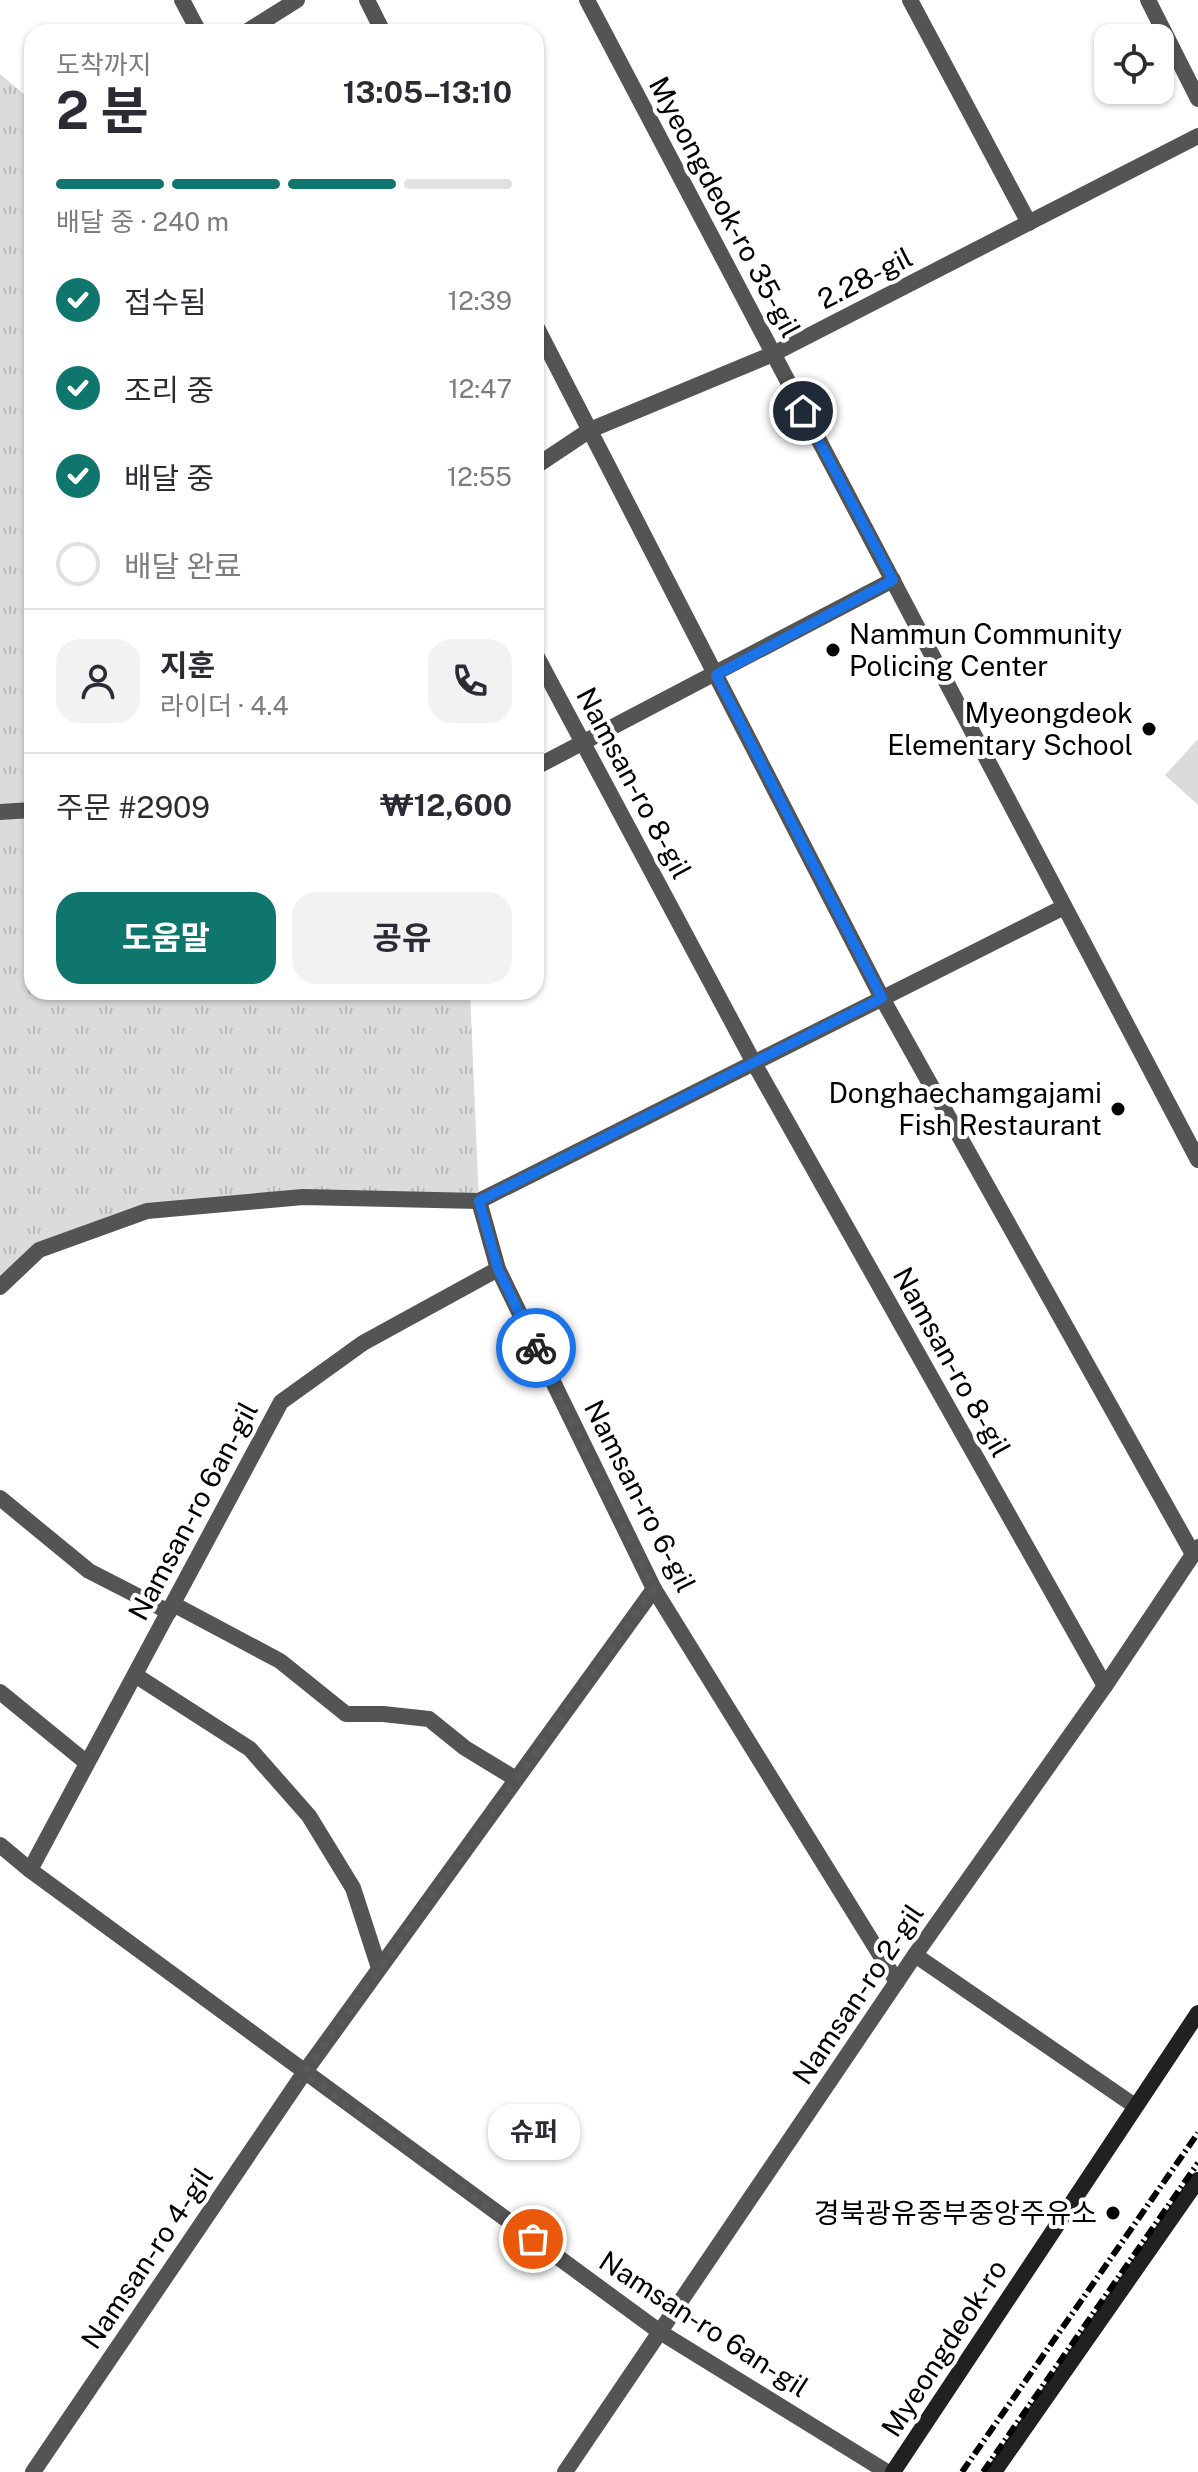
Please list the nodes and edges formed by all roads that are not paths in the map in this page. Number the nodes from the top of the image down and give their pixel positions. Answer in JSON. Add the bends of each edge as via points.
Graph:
{"nodes":[{"id":1,"x":182,"y":0,"type":"edge"},
{"id":2,"x":297,"y":0,"type":"edge"},
{"id":3,"x":367,"y":0,"type":"edge"},
{"id":4,"x":587,"y":0,"type":"edge"},
{"id":5,"x":910,"y":0,"type":"edge"},
{"id":6,"x":1148,"y":0,"type":"edge"},
{"id":7,"x":195,"y":24,"type":"edge"},
{"id":8,"x":259,"y":24,"type":"edge"},
{"id":9,"x":379,"y":24,"type":"edge"},
{"id":10,"x":1198,"y":99,"type":"edge"},
{"id":11,"x":1198,"y":136,"type":"edge"},
{"id":12,"x":1029,"y":223,"type":"junction"},
{"id":13,"x":544,"y":341,"type":"edge"},
{"id":14,"x":773,"y":354,"type":"junction"},
{"id":15,"x":590,"y":430,"type":"junction"},
{"id":16,"x":544,"y":461,"type":"edge"},
{"id":17,"x":893,"y":580,"type":"junction"},
{"id":18,"x":544,"y":670,"type":"edge"},
{"id":19,"x":716,"y":675,"type":"junction"},
{"id":20,"x":583,"y":744,"type":"junction"},
{"id":21,"x":544,"y":763,"type":"edge"},
{"id":22,"x":24,"y":810,"type":"edge"},
{"id":23,"x":0,"y":812,"type":"edge"},
{"id":24,"x":1064,"y":907,"type":"junction"},
{"id":25,"x":882,"y":998,"type":"junction"},
{"id":26,"x":754,"y":1063,"type":"junction"},
{"id":27,"x":1198,"y":1160,"type":"edge"},
{"id":28,"x":479,"y":1201,"type":"junction"},
{"id":29,"x":498,"y":1269,"type":"junction"},
{"id":30,"x":0,"y":1287,"type":"edge"},
{"id":31,"x":0,"y":1498,"type":"edge"},
{"id":32,"x":1196,"y":1551,"type":"edge"},
{"id":33,"x":654,"y":1589,"type":"junction"},
{"id":34,"x":171,"y":1608,"type":"junction"},
{"id":35,"x":135,"y":1675,"type":"junction"},
{"id":36,"x":1105,"y":1686,"type":"junction"},
{"id":37,"x":0,"y":1692,"type":"edge"},
{"id":38,"x":87,"y":1763,"type":"junction"},
{"id":39,"x":516,"y":1779,"type":"junction"},
{"id":40,"x":0,"y":1845,"type":"edge"},
{"id":41,"x":30,"y":1870,"type":"junction"},
{"id":42,"x":915,"y":1955,"type":"junction"},
{"id":43,"x":379,"y":1968,"type":"junction"},
{"id":44,"x":897,"y":1982,"type":"junction"},
{"id":45,"x":1198,"y":2013,"type":"edge"},
{"id":46,"x":304,"y":2073,"type":"junction"},
{"id":47,"x":1135,"y":2106,"type":"junction"},
{"id":48,"x":1198,"y":2180,"type":"edge"},
{"id":49,"x":660,"y":2332,"type":"junction"},
{"id":50,"x":33,"y":2472,"type":"edge"},
{"id":51,"x":565,"y":2472,"type":"edge"},
{"id":52,"x":887,"y":2472,"type":"edge"},
{"id":53,"x":893,"y":2472,"type":"edge"},
{"id":54,"x":994,"y":2472,"type":"edge"}],
"edges":[{"from":1,"to":7,"type":"street"},
{"from":2,"to":8,"type":"street"},
{"from":3,"to":9,"type":"street"},
{"from":4,"to":14,"type":"street","name":"Myeongdeok-ro 35-gil"},
{"from":5,"to":12,"type":"street"},
{"from":6,"to":10,"type":"street"},
{"from":11,"to":12,"type":"street","name":"2.28-gil"},
{"from":12,"to":14,"type":"street","name":"2.28-gil"},
{"from":13,"to":15,"type":"street"},
{"from":14,"to":15,"type":"street","name":"2.28-gil"},
{"from":14,"to":17,"type":"street","name":"Myeongdeok-ro 35-gil"},
{"from":15,"to":16,"type":"street","name":"2.28-gil"},
{"from":15,"to":19,"type":"street"},
{"from":17,"to":19,"type":"street"},
{"from":17,"to":24,"type":"street","name":"Myeongdeok-ro 35-gil"},
{"from":18,"to":20,"type":"street","name":"Namsan-ro 8-gil"},
{"from":19,"to":20,"type":"street"},
{"from":19,"to":25,"type":"street"},
{"from":20,"to":21,"type":"street"},
{"from":20,"to":26,"type":"street","name":"Namsan-ro 8-gil"},
{"from":22,"to":23,"type":"street"},
{"from":24,"to":25,"type":"street"},
{"from":24,"to":27,"type":"street","name":"Myeongdeok-ro 35-gil"},
{"from":25,"to":26,"type":"street"},
{"from":25,"to":32,"type":"street"},
{"from":26,"to":28,"type":"street"},
{"from":26,"to":36,"type":"street","name":"Namsan-ro 8-gil"},
{"from":28,"to":29,"type":"street","name":"Namsan-ro 6-gil"},
{"from":28,"to":30,"type":"street","via":[[303,1197],[147,1211],[39,1250]]},
{"from":29,"to":33,"type":"street","name":"Namsan-ro 6-gil"},
{"from":29,"to":34,"type":"street","name":"Namsan-ro 6an-gil","via":[[363,1343],[281,1402]]},
{"from":31,"to":34,"type":"street","via":[[89,1571]]},
{"from":32,"to":36,"type":"street","name":"Namsan-ro 2-gil"},
{"from":33,"to":39,"type":"street"},
{"from":33,"to":44,"type":"street","name":"Namsan-ro 6-gil"},
{"from":34,"to":35,"type":"street","name":"Namsan-ro 6an-gil"},
{"from":34,"to":39,"type":"street","via":[[280,1661],[346,1714],[429,1719]]},
{"from":35,"to":38,"type":"street","name":"Namsan-ro 6an-gil"},
{"from":35,"to":43,"type":"street","via":[[250,1749],[309,1816],[353,1888]]},
{"from":36,"to":42,"type":"street","name":"Namsan-ro 2-gil"},
{"from":37,"to":38,"type":"street"},
{"from":38,"to":41,"type":"street","name":"Namsan-ro 6an-gil"},
{"from":39,"to":43,"type":"street"},
{"from":40,"to":41,"type":"street","name":"Namsan-ro 6an-gil"},
{"from":41,"to":46,"type":"street","name":"Namsan-ro 6an-gil"},
{"from":42,"to":44,"type":"street","name":"Namsan-ro 2-gil"},
{"from":42,"to":47,"type":"street"},
{"from":43,"to":46,"type":"street"},
{"from":44,"to":49,"type":"street","name":"Namsan-ro 2-gil"},
{"from":45,"to":47,"type":"main road","name":"Myeongdeok-ro"},
{"from":46,"to":49,"type":"street","name":"Namsan-ro 6an-gil"},
{"from":46,"to":50,"type":"street","name":"Namsan-ro 4-gil"},
{"from":47,"to":53,"type":"main road","name":"Myeongdeok-ro"},
{"from":48,"to":54,"type":"main road"},
{"from":49,"to":51,"type":"street","name":"Namsan-ro 2-gil"},
{"from":49,"to":52,"type":"street","name":"Namsan-ro 6an-gil"}]}
